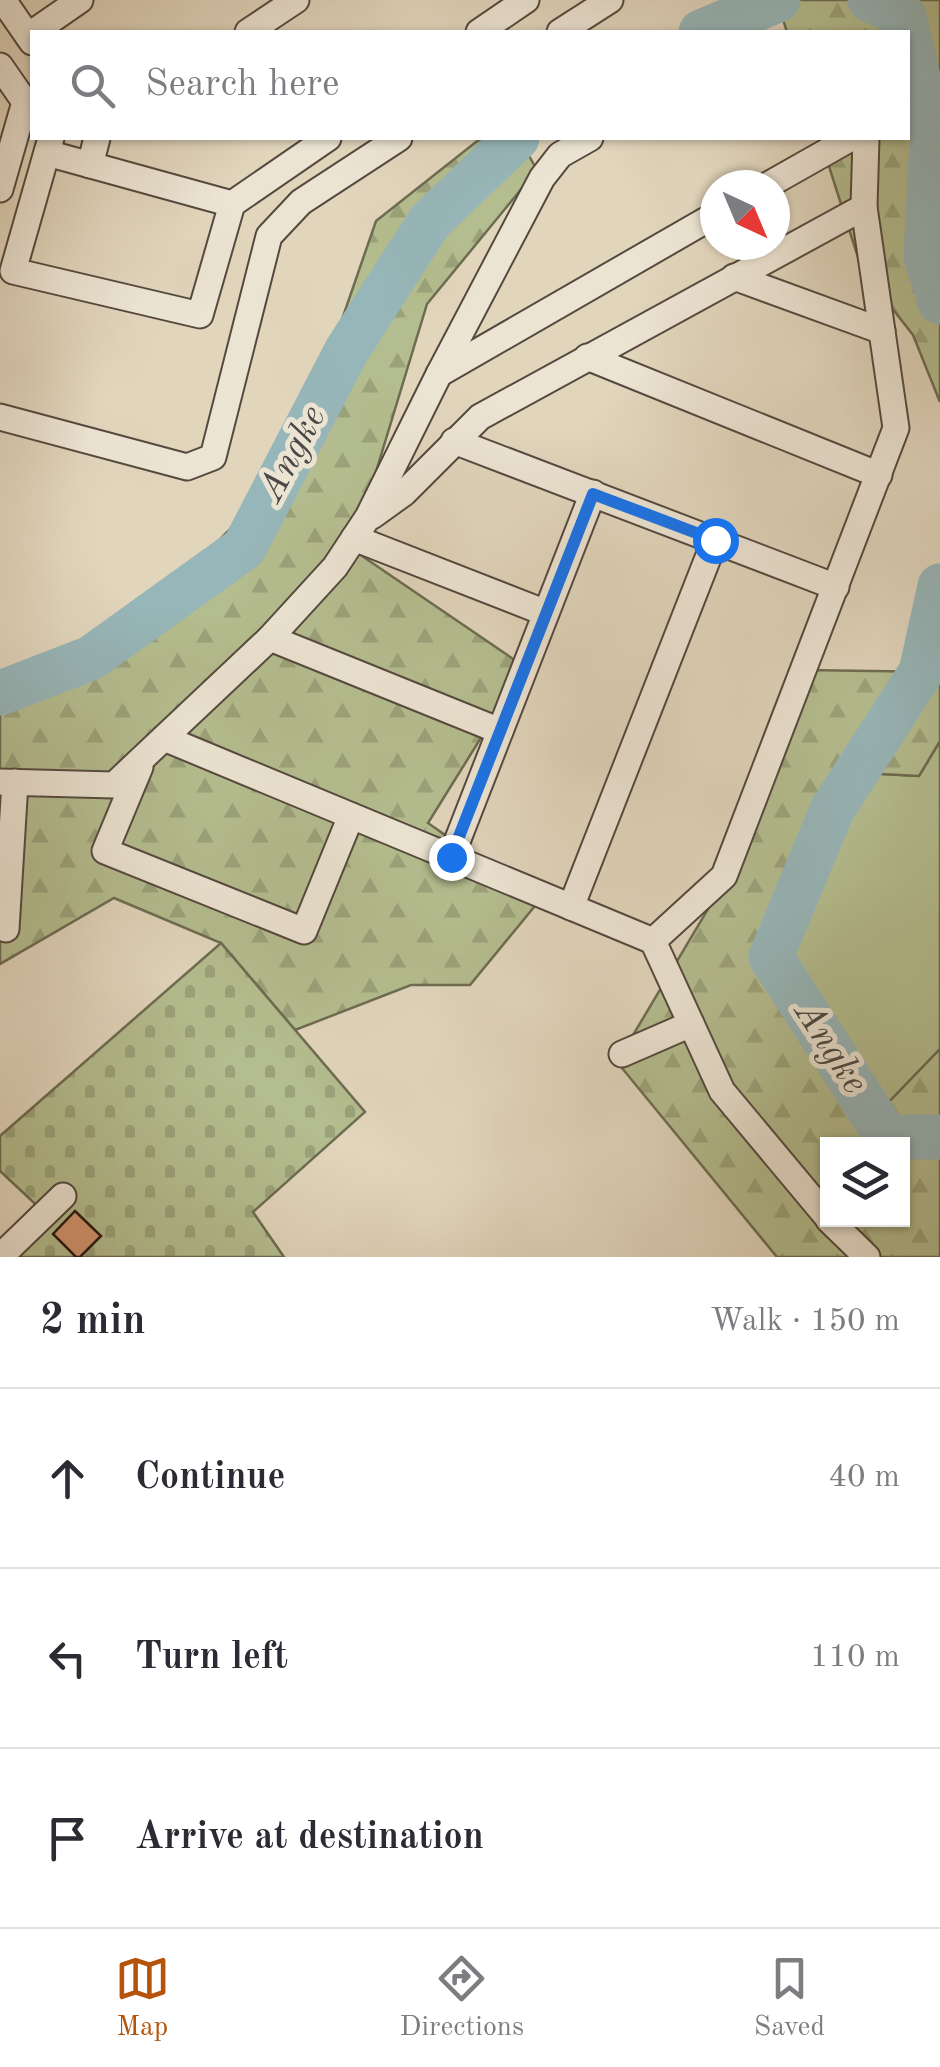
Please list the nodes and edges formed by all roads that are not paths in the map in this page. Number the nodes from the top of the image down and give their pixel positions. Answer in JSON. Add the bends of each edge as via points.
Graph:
{"nodes":[{"id":1,"x":3,"y":0,"type":"edge"},
{"id":2,"x":80,"y":0,"type":"edge"},
{"id":3,"x":296,"y":0,"type":"edge"},
{"id":4,"x":610,"y":0,"type":"edge"},
{"id":5,"x":519,"y":2,"type":"edge"},
{"id":6,"x":42,"y":30,"type":"edge"},
{"id":7,"x":251,"y":30,"type":"edge"},
{"id":8,"x":482,"y":30,"type":"edge"},
{"id":9,"x":563,"y":30,"type":"edge"},
{"id":10,"x":30,"y":39,"type":"edge"},
{"id":11,"x":0,"y":66,"type":"edge"},
{"id":12,"x":96,"y":140,"type":"edge"},
{"id":13,"x":325,"y":140,"type":"edge"},
{"id":14,"x":396,"y":140,"type":"edge"},
{"id":15,"x":586,"y":140,"type":"edge"},
{"id":16,"x":847,"y":140,"type":"edge"},
{"id":17,"x":866,"y":140,"type":"edge"},
{"id":18,"x":49,"y":145,"type":"edge"},
{"id":19,"x":90,"y":165,"type":"junction"},
{"id":20,"x":790,"y":173,"type":"edge"},
{"id":21,"x":0,"y":189,"type":"edge"},
{"id":22,"x":232,"y":204,"type":"junction"},
{"id":23,"x":864,"y":207,"type":"junction"},
{"id":24,"x":700,"y":225,"type":"edge"},
{"id":25,"x":734,"y":277,"type":"junction"},
{"id":26,"x":882,"y":331,"type":"junction"},
{"id":27,"x":588,"y":358,"type":"junction"},
{"id":28,"x":439,"y":374,"type":"junction"},
{"id":29,"x":0,"y":417,"type":"edge"},
{"id":30,"x":454,"y":440,"type":"junction"},
{"id":31,"x":879,"y":474,"type":"junction"},
{"id":32,"x":593,"y":494,"type":"junction"},
{"id":33,"x":361,"y":528,"type":"junction"},
{"id":34,"x":715,"y":540,"type":"junction"},
{"id":35,"x":836,"y":586,"type":"junction"},
{"id":36,"x":546,"y":613,"type":"junction"},
{"id":37,"x":270,"y":638,"type":"junction"},
{"id":38,"x":500,"y":731,"type":"junction"},
{"id":39,"x":164,"y":738,"type":"junction"},
{"id":40,"x":144,"y":758,"type":"junction"},
{"id":41,"x":7,"y":782,"type":"edge"},
{"id":42,"x":351,"y":816,"type":"junction"},
{"id":43,"x":451,"y":857,"type":"junction"},
{"id":44,"x":571,"y":907,"type":"junction"},
{"id":45,"x":6,"y":929,"type":"dead end"},
{"id":46,"x":653,"y":941,"type":"junction"},
{"id":47,"x":691,"y":1024,"type":"junction"},
{"id":48,"x":622,"y":1054,"type":"dead end"},
{"id":49,"x":63,"y":1196,"type":"dead end"},
{"id":50,"x":820,"y":1209,"type":"edge"},
{"id":51,"x":836,"y":1227,"type":"edge"},
{"id":52,"x":0,"y":1257,"type":"edge"},
{"id":53,"x":868,"y":1257,"type":"edge"}],
"edges":[{"from":1,"to":10,"type":"street"},
{"from":2,"to":6,"type":"street"},
{"from":3,"to":7,"type":"street"},
{"from":4,"to":9,"type":"street"},
{"from":5,"to":8,"type":"street"},
{"from":11,"to":21,"type":"street","via":[[24,102]]},
{"from":12,"to":19,"type":"street"},
{"from":13,"to":22,"type":"street"},
{"from":14,"to":29,"type":"street","via":[[301,202],[269,236],[213,457],[187,467]]},
{"from":15,"to":28,"type":"street","via":[[560,154],[542,178]]},
{"from":16,"to":20,"type":"street"},
{"from":17,"to":23,"type":"street"},
{"from":18,"to":19,"type":"street"},
{"from":18,"to":22,"type":"street","via":[[12,270],[200,315]]},
{"from":19,"to":22,"type":"street"},
{"from":23,"to":25,"type":"street"},
{"from":23,"to":26,"type":"street"},
{"from":24,"to":28,"type":"street"},
{"from":25,"to":26,"type":"street"},
{"from":25,"to":27,"type":"street"},
{"from":26,"to":31,"type":"street","via":[[896,428]]},
{"from":27,"to":30,"type":"street","via":[[480,416]]},
{"from":27,"to":31,"type":"street"},
{"from":28,"to":33,"type":"street"},
{"from":30,"to":32,"type":"street"},
{"from":30,"to":33,"type":"street"},
{"from":31,"to":35,"type":"street"},
{"from":32,"to":34,"type":"street"},
{"from":32,"to":36,"type":"street"},
{"from":33,"to":36,"type":"street"},
{"from":33,"to":37,"type":"street"},
{"from":34,"to":35,"type":"street"},
{"from":34,"to":44,"type":"street"},
{"from":35,"to":46,"type":"street","via":[[724,876]]},
{"from":36,"to":38,"type":"street"},
{"from":37,"to":38,"type":"street"},
{"from":37,"to":39,"type":"street"},
{"from":38,"to":43,"type":"street"},
{"from":39,"to":40,"type":"street"},
{"from":39,"to":42,"type":"street"},
{"from":40,"to":41,"type":"street","via":[[114,786]]},
{"from":40,"to":42,"type":"street","via":[[105,851],[304,931]]},
{"from":41,"to":45,"type":"street"},
{"from":42,"to":43,"type":"street"},
{"from":43,"to":44,"type":"street"},
{"from":44,"to":46,"type":"street"},
{"from":46,"to":47,"type":"street"},
{"from":47,"to":48,"type":"street"},
{"from":47,"to":50,"type":"street","via":[[722,1091]]},
{"from":49,"to":52,"type":"street"},
{"from":51,"to":53,"type":"street"}]}
